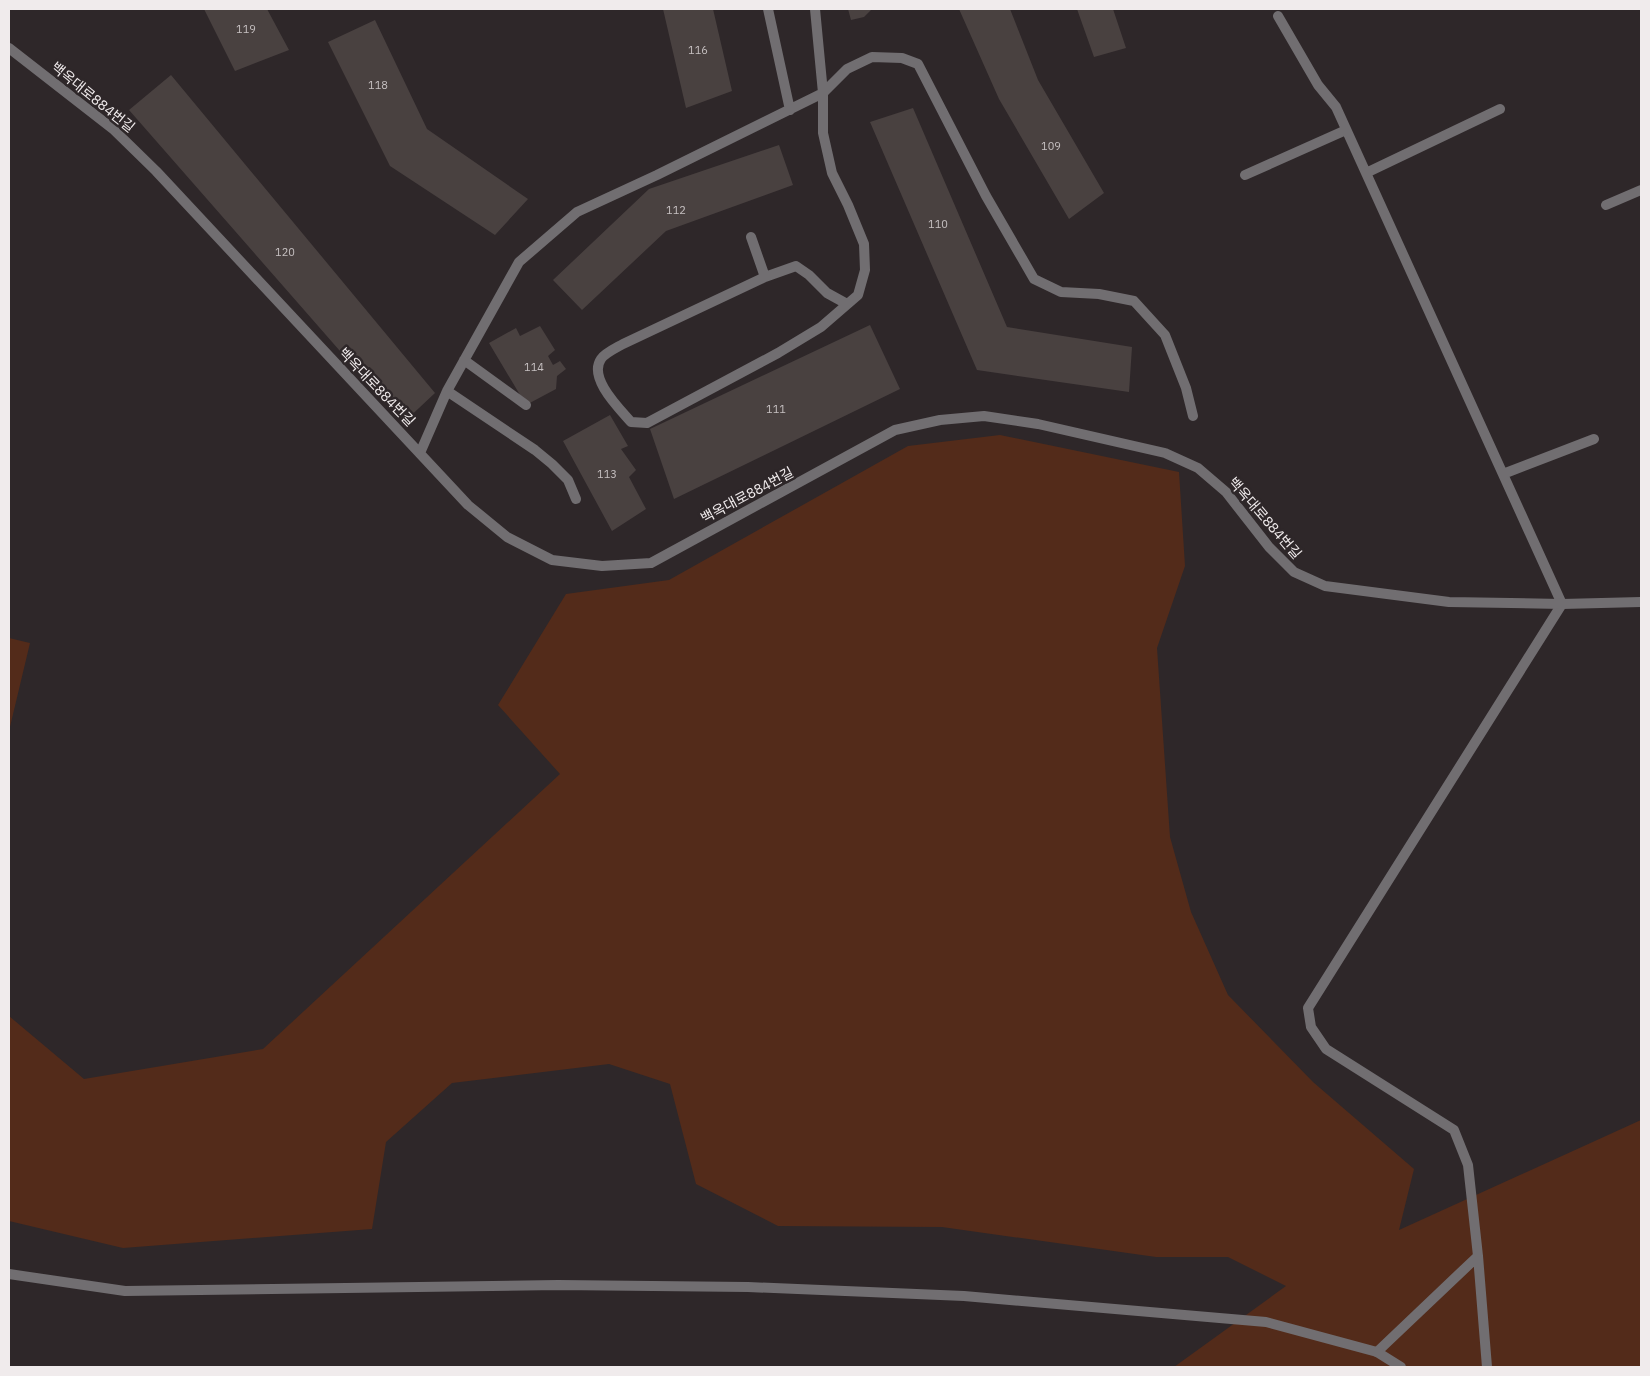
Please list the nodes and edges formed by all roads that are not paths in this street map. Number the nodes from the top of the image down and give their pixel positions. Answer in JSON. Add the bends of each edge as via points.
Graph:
{"nodes":[{"id":1,"x":768,"y":9,"type":"edge"},
{"id":2,"x":815,"y":9,"type":"edge"},
{"id":3,"x":1278,"y":16,"type":"dead end"},
{"id":4,"x":9,"y":48,"type":"edge"},
{"id":5,"x":823,"y":94,"type":"junction"},
{"id":6,"x":1500,"y":109,"type":"dead end"},
{"id":7,"x":790,"y":110,"type":"junction"},
{"id":8,"x":1346,"y":130,"type":"junction"},
{"id":9,"x":1366,"y":173,"type":"junction"},
{"id":10,"x":1246,"y":175,"type":"dead end"},
{"id":11,"x":1641,"y":190,"type":"edge"},
{"id":12,"x":1606,"y":205,"type":"dead end"},
{"id":13,"x":751,"y":238,"type":"dead end"},
{"id":14,"x":765,"y":277,"type":"junction"},
{"id":15,"x":847,"y":304,"type":"junction"},
{"id":16,"x":464,"y":360,"type":"junction"},
{"id":17,"x":447,"y":391,"type":"junction"},
{"id":18,"x":526,"y":405,"type":"dead end"},
{"id":19,"x":1193,"y":416,"type":"dead end"},
{"id":20,"x":1594,"y":439,"type":"dead end"},
{"id":21,"x":420,"y":453,"type":"junction"},
{"id":22,"x":1503,"y":474,"type":"junction"},
{"id":23,"x":576,"y":499,"type":"dead end"},
{"id":24,"x":1641,"y":602,"type":"edge"},
{"id":25,"x":1562,"y":604,"type":"junction"},
{"id":26,"x":1478,"y":1256,"type":"junction"},
{"id":27,"x":9,"y":1274,"type":"edge"},
{"id":28,"x":1377,"y":1352,"type":"junction"},
{"id":29,"x":1401,"y":1367,"type":"edge"},
{"id":30,"x":1488,"y":1367,"type":"edge"}],
"edges":[{"from":1,"to":7,"type":"street"},
{"from":2,"to":5,"type":"street"},
{"from":3,"to":8,"type":"street","via":[[1318,85],[1336,107]]},
{"from":4,"to":21,"type":"street","name":"백옥대로884번길","via":[[73,96],[156,171]]},
{"from":5,"to":7,"type":"street"},
{"from":5,"to":15,"type":"street","via":[[823,132],[832,173],[864,244],[865,270],[858,295]]},
{"from":5,"to":19,"type":"street","via":[[847,69],[872,57],[902,58],[918,64],[986,196],[1034,279],[1061,292],[1099,294],[1134,301],[1166,335]]},
{"from":6,"to":9,"type":"street"},
{"from":7,"to":16,"type":"street","via":[[577,212],[519,262]]},
{"from":8,"to":9,"type":"street"},
{"from":8,"to":10,"type":"street"},
{"from":9,"to":22,"type":"street"},
{"from":11,"to":12,"type":"street"},
{"from":13,"to":14,"type":"street"},
{"from":14,"to":15,"type":"street","via":[[796,266]]},
{"from":14,"to":15,"type":"street","via":[[602,357],[596,367],[599,380],[631,422],[647,423],[778,353],[821,326]]},
{"from":16,"to":17,"type":"street"},
{"from":16,"to":18,"type":"street"},
{"from":17,"to":21,"type":"street"},
{"from":17,"to":23,"type":"street","via":[[552,464],[568,480]]},
{"from":20,"to":22,"type":"street"},
{"from":21,"to":25,"type":"street","name":"백옥대로884번길","via":[[468,505],[507,537],[552,560],[602,566],[651,563],[895,430],[940,420],[984,416],[1038,424],[1165,453],[1198,468],[1226,492],[1269,547],[1294,572],[1325,586],[1449,602]]},
{"from":22,"to":25,"type":"street"},
{"from":24,"to":25,"type":"street","name":"백옥대로884번길"},
{"from":25,"to":26,"type":"street","via":[[1308,1008],[1311,1028],[1326,1049],[1454,1130],[1468,1165]]},
{"from":26,"to":28,"type":"street"},
{"from":26,"to":30,"type":"street"},
{"from":27,"to":28,"type":"street","via":[[125,1291],[568,1285],[748,1287],[964,1296],[1266,1322]]},
{"from":28,"to":29,"type":"street"}]}
